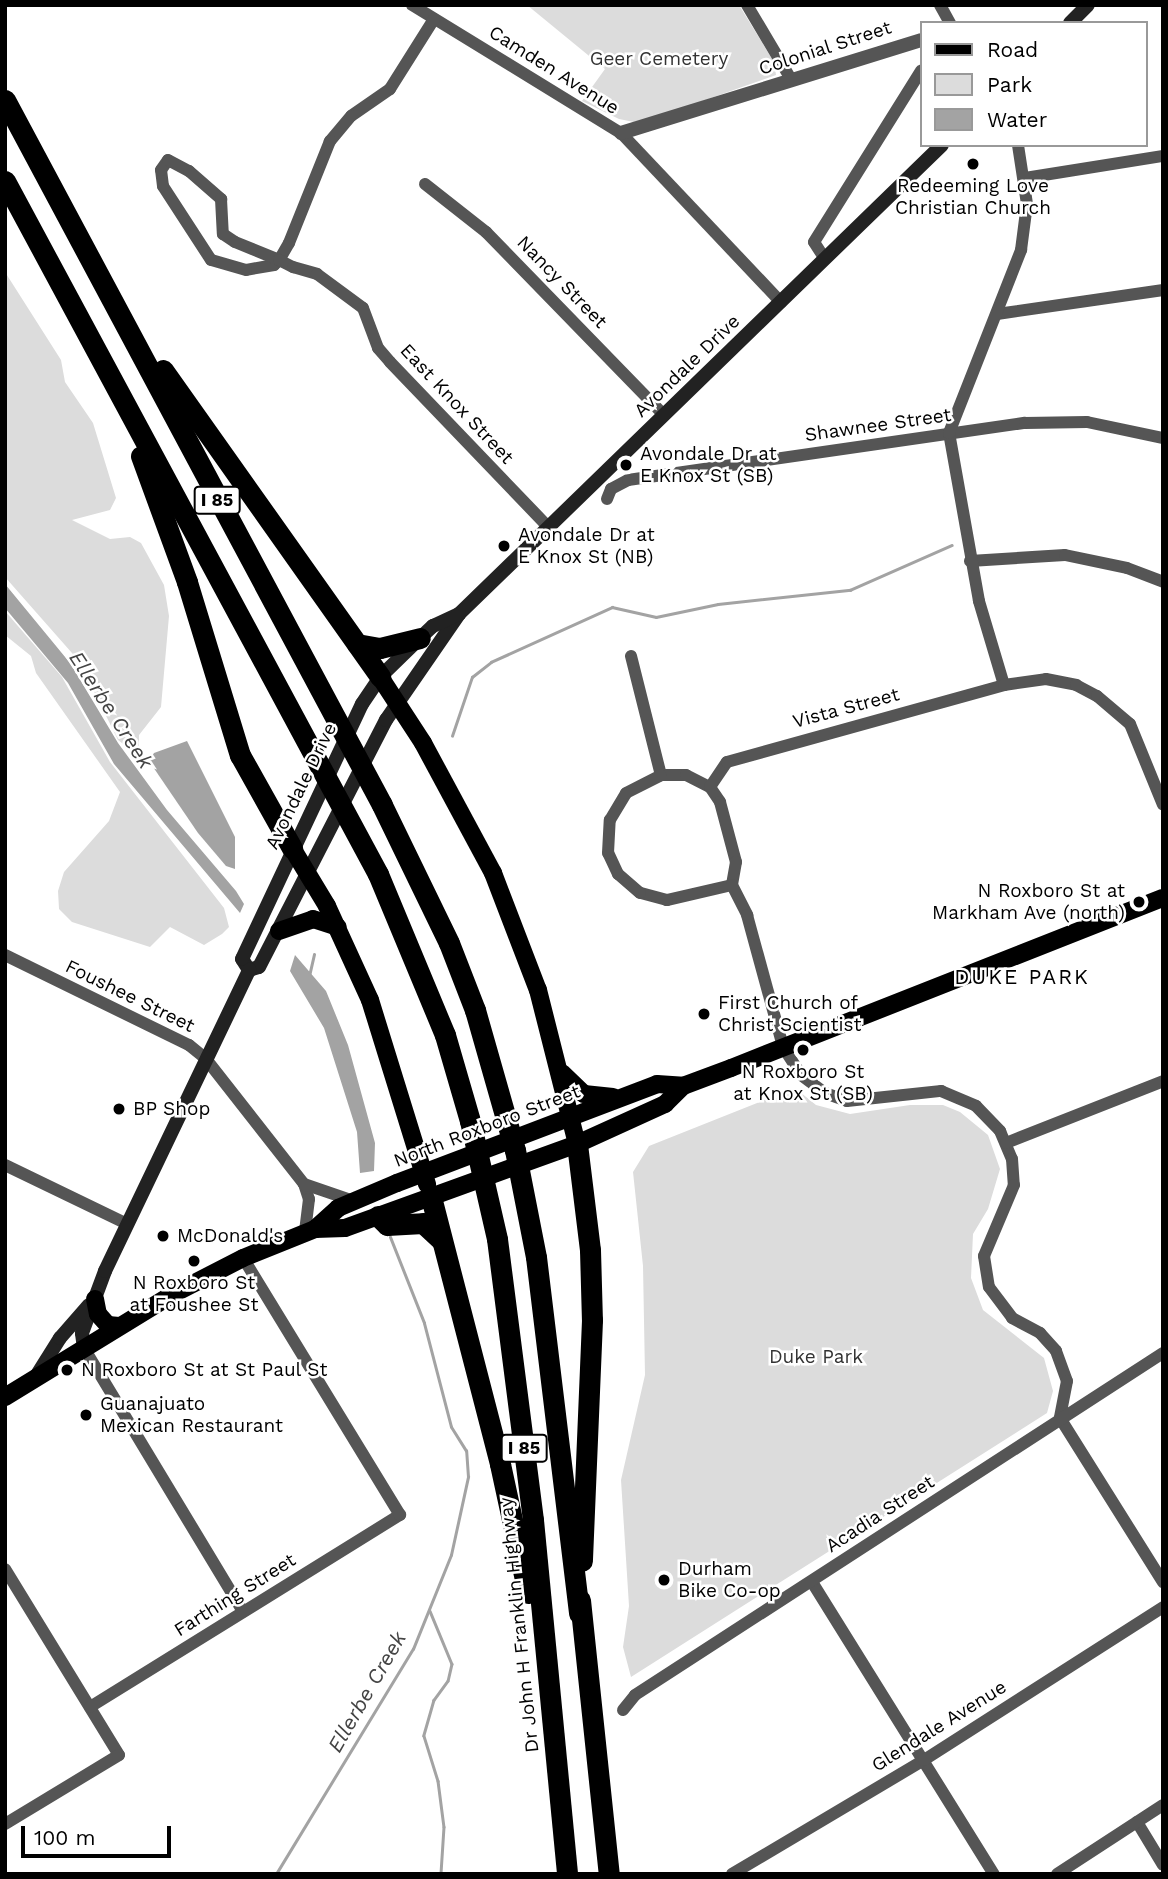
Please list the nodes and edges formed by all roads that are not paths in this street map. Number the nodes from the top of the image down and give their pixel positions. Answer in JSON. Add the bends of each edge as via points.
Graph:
{"nodes":[{"id":1,"x":412,"y":5,"type":"edge"},
{"id":2,"x":747,"y":5,"type":"edge"},
{"id":3,"x":940,"y":5,"type":"edge"},
{"id":4,"x":434,"y":19,"type":"junction"},
{"id":5,"x":949,"y":21,"type":"edge"},
{"id":6,"x":920,"y":40,"type":"edge"},
{"id":7,"x":920,"y":73,"type":"edge"},
{"id":8,"x":791,"y":79,"type":"junction"},
{"id":9,"x":5,"y":100,"type":"edge"},
{"id":10,"x":621,"y":133,"type":"junction"},
{"id":11,"x":940,"y":147,"type":"edge"},
{"id":12,"x":1018,"y":147,"type":"edge"},
{"id":13,"x":1163,"y":156,"type":"edge"},
{"id":14,"x":1025,"y":178,"type":"junction"},
{"id":15,"x":5,"y":181,"type":"edge"},
{"id":16,"x":425,"y":184,"type":"dead end"},
{"id":17,"x":825,"y":259,"type":"junction"},
{"id":18,"x":279,"y":260,"type":"junction"},
{"id":19,"x":1163,"y":290,"type":"edge"},
{"id":20,"x":110,"y":294,"type":"junction"},
{"id":21,"x":781,"y":302,"type":"junction"},
{"id":22,"x":997,"y":314,"type":"junction"},
{"id":23,"x":108,"y":374,"type":"junction"},
{"id":24,"x":664,"y":415,"type":"junction"},
{"id":25,"x":949,"y":433,"type":"junction"},
{"id":26,"x":1163,"y":438,"type":"edge"},
{"id":27,"x":607,"y":499,"type":"dead end"},
{"id":28,"x":548,"y":527,"type":"junction"},
{"id":29,"x":970,"y":561,"type":"junction"},
{"id":30,"x":1163,"y":582,"type":"edge"},
{"id":31,"x":459,"y":614,"type":"junction"},
{"id":32,"x":420,"y":638,"type":"junction"},
{"id":33,"x":357,"y":644,"type":"junction"},
{"id":34,"x":631,"y":656,"type":"dead end"},
{"id":35,"x":380,"y":677,"type":"junction"},
{"id":36,"x":1004,"y":685,"type":"junction"},
{"id":37,"x":398,"y":702,"type":"junction"},
{"id":38,"x":662,"y":775,"type":"junction"},
{"id":39,"x":710,"y":787,"type":"junction"},
{"id":40,"x":1163,"y":805,"type":"edge"},
{"id":41,"x":292,"y":848,"type":"junction"},
{"id":42,"x":310,"y":875,"type":"junction"},
{"id":43,"x":732,"y":885,"type":"junction"},
{"id":44,"x":1163,"y":898,"type":"edge"},
{"id":45,"x":338,"y":927,"type":"junction"},
{"id":46,"x":279,"y":931,"type":"junction"},
{"id":47,"x":5,"y":955,"type":"edge"},
{"id":48,"x":249,"y":970,"type":"junction"},
{"id":49,"x":783,"y":1047,"type":"junction"},
{"id":50,"x":206,"y":1059,"type":"junction"},
{"id":51,"x":559,"y":1068,"type":"junction"},
{"id":52,"x":1163,"y":1081,"type":"edge"},
{"id":53,"x":683,"y":1086,"type":"junction"},
{"id":54,"x":620,"y":1097,"type":"junction"},
{"id":55,"x":571,"y":1116,"type":"junction"},
{"id":56,"x":1006,"y":1143,"type":"junction"},
{"id":57,"x":577,"y":1144,"type":"junction"},
{"id":58,"x":5,"y":1165,"type":"edge"},
{"id":59,"x":424,"y":1173,"type":"junction"},
{"id":60,"x":304,"y":1185,"type":"junction"},
{"id":61,"x":431,"y":1197,"type":"junction"},
{"id":62,"x":356,"y":1201,"type":"junction"},
{"id":63,"x":379,"y":1216,"type":"junction"},
{"id":64,"x":127,"y":1224,"type":"junction"},
{"id":65,"x":310,"y":1231,"type":"junction"},
{"id":66,"x":441,"y":1240,"type":"junction"},
{"id":67,"x":243,"y":1258,"type":"junction"},
{"id":68,"x":94,"y":1298,"type":"junction"},
{"id":69,"x":119,"y":1326,"type":"junction"},
{"id":70,"x":84,"y":1348,"type":"junction"},
{"id":71,"x":1163,"y":1353,"type":"edge"},
{"id":72,"x":34,"y":1379,"type":"junction"},
{"id":73,"x":5,"y":1397,"type":"edge"},
{"id":74,"x":1060,"y":1418,"type":"junction"},
{"id":75,"x":5,"y":1569,"type":"edge"},
{"id":76,"x":812,"y":1582,"type":"junction"},
{"id":77,"x":1163,"y":1582,"type":"edge"},
{"id":78,"x":1163,"y":1607,"type":"edge"},
{"id":79,"x":243,"y":1612,"type":"junction"},
{"id":80,"x":579,"y":1613,"type":"junction"},
{"id":81,"x":548,"y":1691,"type":"junction"},
{"id":82,"x":90,"y":1707,"type":"junction"},
{"id":83,"x":623,"y":1710,"type":"dead end"},
{"id":84,"x":924,"y":1760,"type":"junction"},
{"id":85,"x":1163,"y":1805,"type":"edge"},
{"id":86,"x":1137,"y":1822,"type":"junction"},
{"id":87,"x":5,"y":1824,"type":"edge"},
{"id":88,"x":1163,"y":1865,"type":"edge"},
{"id":89,"x":567,"y":1874,"type":"edge"},
{"id":90,"x":609,"y":1874,"type":"edge"},
{"id":91,"x":732,"y":1874,"type":"edge"},
{"id":92,"x":994,"y":1874,"type":"edge"},
{"id":93,"x":1057,"y":1874,"type":"edge"}],
"edges":[{"from":1,"to":4,"type":"street","name":"Camden Avenue"},
{"from":2,"to":8,"type":"street"},
{"from":3,"to":5,"type":"street"},
{"from":4,"to":10,"type":"street","name":"Camden Avenue"},
{"from":4,"to":18,"type":"street","via":[[390,89],[351,116],[330,141]]},
{"from":6,"to":8,"type":"street","name":"Colonial Street"},
{"from":7,"to":17,"type":"street","via":[[814,242]]},
{"from":8,"to":10,"type":"street","name":"Colonial Street"},
{"from":9,"to":20,"type":"highway","number":"I 85"},
{"from":10,"to":21,"type":"street","name":"Camden Avenue"},
{"from":11,"to":17,"type":"main road","name":"Avondale Drive"},
{"from":12,"to":14,"type":"street"},
{"from":13,"to":14,"type":"street"},
{"from":14,"to":22,"type":"street","via":[[1026,220],[1020,250]]},
{"from":15,"to":23,"type":"highway","number":"I 85"},
{"from":16,"to":24,"type":"street","name":"Nancy Street","via":[[486,232]]},
{"from":17,"to":21,"type":"main road","name":"Avondale Drive"},
{"from":18,"to":18,"type":"street","name":"East Knox Street","via":[[223,234],[221,199],[208,184],[168,160],[161,170],[163,186],[211,260],[246,271],[269,268]]},
{"from":18,"to":28,"type":"street","name":"East Knox Street","via":[[317,274],[363,308],[378,348]]},
{"from":19,"to":22,"type":"street"},
{"from":20,"to":33,"type":"highway"},
{"from":20,"to":80,"type":"highway","number":"I 85","via":[[382,805],[449,943],[504,1106],[524,1195],[545,1317]]},
{"from":21,"to":24,"type":"main road","name":"Avondale Drive"},
{"from":22,"to":25,"type":"street"},
{"from":23,"to":41,"type":"highway","via":[[168,525],[240,755]]},
{"from":23,"to":81,"type":"highway","name":"Dr John H Franklin Highway","number":"I 85","via":[[309,742],[422,972],[470,1121],[490,1207],[533,1520]]},
{"from":24,"to":28,"type":"main road","name":"Avondale Drive"},
{"from":25,"to":26,"type":"street","name":"Shawnee Street","via":[[1025,423],[1087,422]]},
{"from":25,"to":27,"type":"street","name":"Shawnee Street","via":[[628,480],[611,489]]},
{"from":25,"to":29,"type":"street"},
{"from":28,"to":31,"type":"main road","name":"Avondale Drive"},
{"from":29,"to":30,"type":"street","via":[[1065,555],[1127,568]]},
{"from":29,"to":36,"type":"street"},
{"from":31,"to":32,"type":"main road","name":"Avondale Drive"},
{"from":31,"to":37,"type":"main road","name":"Avondale Drive"},
{"from":32,"to":33,"type":"highway","via":[[380,648]]},
{"from":32,"to":35,"type":"main road","name":"Avondale Drive"},
{"from":33,"to":35,"type":"highway"},
{"from":34,"to":38,"type":"street"},
{"from":35,"to":37,"type":"main road"},
{"from":35,"to":41,"type":"main road","name":"Avondale Drive"},
{"from":36,"to":39,"type":"street","name":"Vista Street","via":[[727,762]]},
{"from":36,"to":40,"type":"street","name":"Vista Street","via":[[1046,680],[1076,685],[1118,710],[1141,743]]},
{"from":37,"to":42,"type":"main road","name":"Avondale Drive"},
{"from":37,"to":51,"type":"main road","via":[[493,873],[538,990]]},
{"from":38,"to":39,"type":"street","via":[[687,775]]},
{"from":38,"to":43,"type":"street","via":[[625,793],[610,820],[608,853],[618,874],[640,892],[667,900]]},
{"from":39,"to":43,"type":"street","via":[[720,802],[736,862]]},
{"from":41,"to":42,"type":"main road"},
{"from":41,"to":48,"type":"main road","name":"Avondale Drive","via":[[242,959]]},
{"from":42,"to":45,"type":"main road"},
{"from":42,"to":46,"type":"main road","name":"Avondale Drive"},
{"from":43,"to":49,"type":"street","via":[[751,926]]},
{"from":44,"to":49,"type":"main road","name":"North Roxboro Street"},
{"from":45,"to":46,"type":"main road","via":[[313,919]]},
{"from":45,"to":59,"type":"main road","via":[[382,1030]]},
{"from":46,"to":48,"type":"main road","name":"Avondale Drive","via":[[259,967]]},
{"from":47,"to":50,"type":"street","name":"Foushee Street","via":[[189,1045]]},
{"from":48,"to":50,"type":"main road","name":"Avondale Drive"},
{"from":49,"to":53,"type":"main road","name":"North Roxboro Street"},
{"from":49,"to":56,"type":"street","via":[[801,1075],[833,1097],[872,1101],[942,1091],[984,1112]]},
{"from":50,"to":60,"type":"street","name":"Foushee Street"},
{"from":50,"to":64,"type":"main road","name":"Avondale Drive"},
{"from":51,"to":54,"type":"main road","via":[[584,1094]]},
{"from":51,"to":55,"type":"main road"},
{"from":52,"to":56,"type":"street"},
{"from":53,"to":54,"type":"main road","name":"North Roxboro Street","via":[[657,1084]]},
{"from":53,"to":57,"type":"main road","name":"North Roxboro Street","via":[[665,1104]]},
{"from":54,"to":55,"type":"main road","name":"North Roxboro Street"},
{"from":55,"to":57,"type":"main road"},
{"from":55,"to":59,"type":"main road","name":"North Roxboro Street"},
{"from":56,"to":74,"type":"street","via":[[1012,1159],[1013,1192],[987,1245],[986,1276],[1003,1309],[1040,1333],[1056,1352],[1067,1381]]},
{"from":57,"to":61,"type":"main road","name":"North Roxboro Street"},
{"from":57,"to":80,"type":"highway","via":[[592,1309]]},
{"from":58,"to":64,"type":"street"},
{"from":59,"to":61,"type":"main road"},
{"from":59,"to":62,"type":"main road","name":"North Roxboro Street"},
{"from":60,"to":62,"type":"street"},
{"from":60,"to":65,"type":"street"},
{"from":61,"to":63,"type":"main road","name":"North Roxboro Street"},
{"from":61,"to":66,"type":"highway"},
{"from":62,"to":65,"type":"main road","name":"North Roxboro Street","via":[[338,1208]]},
{"from":63,"to":65,"type":"main road","name":"North Roxboro Street","via":[[345,1228]]},
{"from":63,"to":66,"type":"highway","via":[[387,1225],[423,1223]]},
{"from":64,"to":68,"type":"main road","name":"Avondale Drive"},
{"from":65,"to":67,"type":"main road","name":"North Roxboro Street"},
{"from":66,"to":81,"type":"highway","via":[[500,1464]]},
{"from":67,"to":69,"type":"main road","name":"North Roxboro Street"},
{"from":67,"to":79,"type":"street","name":"Farthing Street","via":[[400,1515]]},
{"from":68,"to":69,"type":"main road","via":[[98,1314],[108,1325]]},
{"from":68,"to":70,"type":"main road","name":"Avondale Drive","via":[[82,1333]]},
{"from":68,"to":72,"type":"main road","name":"Avondale Drive","via":[[60,1338]]},
{"from":69,"to":70,"type":"main road","name":"North Roxboro Street"},
{"from":70,"to":72,"type":"main road","name":"North Roxboro Street"},
{"from":70,"to":79,"type":"street"},
{"from":71,"to":74,"type":"street","name":"Acadia Street"},
{"from":72,"to":73,"type":"main road","name":"North Roxboro Street"},
{"from":74,"to":76,"type":"street","name":"Acadia Street"},
{"from":74,"to":77,"type":"street"},
{"from":75,"to":82,"type":"street"},
{"from":76,"to":83,"type":"street","name":"Acadia Street","via":[[635,1695]]},
{"from":76,"to":84,"type":"street"},
{"from":78,"to":84,"type":"street","name":"Glendale Avenue"},
{"from":79,"to":82,"type":"street","name":"Farthing Street"},
{"from":80,"to":90,"type":"highway","number":"I 85"},
{"from":81,"to":89,"type":"highway","name":"Dr John H Franklin Highway","number":"I 85"},
{"from":82,"to":87,"type":"street","via":[[119,1755]]},
{"from":84,"to":91,"type":"street","name":"Glendale Avenue"},
{"from":84,"to":92,"type":"street"},
{"from":85,"to":86,"type":"street"},
{"from":86,"to":88,"type":"street"},
{"from":86,"to":93,"type":"street"}]}
